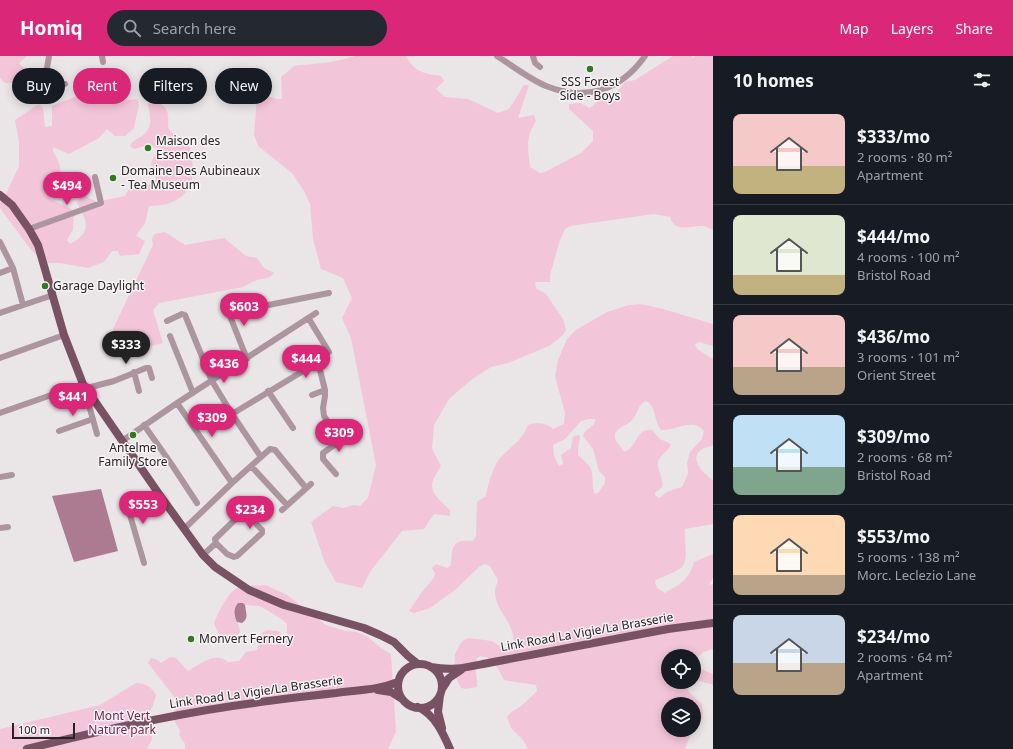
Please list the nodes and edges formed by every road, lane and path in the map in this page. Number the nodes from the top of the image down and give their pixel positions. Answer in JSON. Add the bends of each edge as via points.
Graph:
{"nodes":[{"id":1,"x":50,"y":56,"type":"edge"},
{"id":2,"x":496,"y":56,"type":"edge"},
{"id":3,"x":533,"y":56,"type":"edge"},
{"id":4,"x":645,"y":56,"type":"edge"},
{"id":5,"x":540,"y":67,"type":"dead end"},
{"id":6,"x":47,"y":68,"type":"edge"},
{"id":7,"x":95,"y":177,"type":"dead end"},
{"id":8,"x":0,"y":194,"type":"edge"},
{"id":9,"x":29,"y":229,"type":"junction"},
{"id":10,"x":0,"y":242,"type":"edge"},
{"id":11,"x":13,"y":268,"type":"junction"},
{"id":12,"x":0,"y":273,"type":"edge"},
{"id":13,"x":329,"y":293,"type":"dead end"},
{"id":14,"x":53,"y":295,"type":"junction"},
{"id":15,"x":224,"y":301,"type":"dead end"},
{"id":16,"x":23,"y":305,"type":"junction"},
{"id":17,"x":0,"y":313,"type":"edge"},
{"id":18,"x":228,"y":313,"type":"junction"},
{"id":19,"x":316,"y":313,"type":"dead end"},
{"id":20,"x":310,"y":319,"type":"junction"},
{"id":21,"x":167,"y":321,"type":"dead end"},
{"id":22,"x":64,"y":335,"type":"junction"},
{"id":23,"x":170,"y":336,"type":"dead end"},
{"id":24,"x":329,"y":352,"type":"dead end"},
{"id":25,"x":0,"y":358,"type":"edge"},
{"id":26,"x":247,"y":359,"type":"junction"},
{"id":27,"x":134,"y":372,"type":"junction"},
{"id":28,"x":152,"y":378,"type":"dead end"},
{"id":29,"x":212,"y":381,"type":"junction"},
{"id":30,"x":85,"y":386,"type":"junction"},
{"id":31,"x":325,"y":390,"type":"junction"},
{"id":32,"x":140,"y":391,"type":"dead end"},
{"id":33,"x":268,"y":391,"type":"junction"},
{"id":34,"x":193,"y":393,"type":"junction"},
{"id":35,"x":312,"y":395,"type":"dead end"},
{"id":36,"x":177,"y":403,"type":"junction"},
{"id":37,"x":0,"y":414,"type":"edge"},
{"id":38,"x":232,"y":414,"type":"junction"},
{"id":39,"x":93,"y":419,"type":"junction"},
{"id":40,"x":144,"y":425,"type":"junction"},
{"id":41,"x":292,"y":428,"type":"dead end"},
{"id":42,"x":59,"y":431,"type":"dead end"},
{"id":43,"x":97,"y":434,"type":"dead end"},
{"id":44,"x":122,"y":441,"type":"junction"},
{"id":45,"x":261,"y":457,"type":"junction"},
{"id":46,"x":251,"y":466,"type":"junction"},
{"id":47,"x":336,"y":474,"type":"dead end"},
{"id":48,"x":12,"y":475,"type":"dead end"},
{"id":49,"x":0,"y":477,"type":"edge"},
{"id":50,"x":232,"y":483,"type":"junction"},
{"id":51,"x":159,"y":494,"type":"junction"},
{"id":52,"x":197,"y":503,"type":"dead end"},
{"id":53,"x":8,"y":527,"type":"dead end"},
{"id":54,"x":0,"y":528,"type":"edge"},
{"id":55,"x":184,"y":529,"type":"junction"},
{"id":56,"x":216,"y":543,"type":"junction"},
{"id":57,"x":203,"y":555,"type":"junction"},
{"id":58,"x":144,"y":563,"type":"dead end"},
{"id":59,"x":713,"y":623,"type":"edge"},
{"id":60,"x":399,"y":647,"type":"junction"},
{"id":61,"x":418,"y":664,"type":"junction"},
{"id":62,"x":431,"y":667,"type":"junction"},
{"id":63,"x":465,"y":668,"type":"junction"},
{"id":64,"x":404,"y":671,"type":"junction"},
{"id":65,"x":398,"y":682,"type":"junction"},
{"id":66,"x":372,"y":688,"type":"junction"},
{"id":67,"x":441,"y":692,"type":"junction"},
{"id":68,"x":403,"y":700,"type":"junction"},
{"id":69,"x":418,"y":707,"type":"junction"},
{"id":70,"x":445,"y":737,"type":"junction"},
{"id":71,"x":27,"y":749,"type":"edge"},
{"id":72,"x":450,"y":749,"type":"edge"}],
"edges":[{"from":1,"to":6,"type":"street"},
{"from":2,"to":4,"type":"street","via":[[545,86],[578,93],[596,92],[621,82]]},
{"from":3,"to":5,"type":"street","via":[[535,63]]},
{"from":7,"to":9,"type":"street","via":[[101,203]]},
{"from":8,"to":9,"type":"main road","via":[[12,205]]},
{"from":9,"to":14,"type":"main road","via":[[38,245]]},
{"from":10,"to":11,"type":"street"},
{"from":11,"to":12,"type":"street"},
{"from":11,"to":16,"type":"street"},
{"from":13,"to":18,"type":"street"},
{"from":14,"to":16,"type":"street"},
{"from":14,"to":22,"type":"main road"},
{"from":15,"to":18,"type":"street"},
{"from":16,"to":17,"type":"street"},
{"from":18,"to":26,"type":"street"},
{"from":19,"to":20,"type":"street"},
{"from":20,"to":24,"type":"street"},
{"from":20,"to":26,"type":"street"},
{"from":21,"to":29,"type":"street","via":[[185,315]]},
{"from":22,"to":25,"type":"street"},
{"from":22,"to":30,"type":"main road"},
{"from":23,"to":34,"type":"street"},
{"from":26,"to":29,"type":"street"},
{"from":27,"to":28,"type":"street","via":[[148,368]]},
{"from":27,"to":30,"type":"street","via":[[114,381]]},
{"from":27,"to":32,"type":"street"},
{"from":29,"to":34,"type":"street"},
{"from":29,"to":38,"type":"street"},
{"from":30,"to":37,"type":"street"},
{"from":30,"to":39,"type":"street"},
{"from":30,"to":44,"type":"main road"},
{"from":31,"to":33,"type":"street","via":[[318,362]]},
{"from":31,"to":35,"type":"street"},
{"from":31,"to":47,"type":"street","via":[[324,416],[339,438],[338,443],[322,456]]},
{"from":33,"to":38,"type":"street"},
{"from":33,"to":41,"type":"street","via":[[282,407]]},
{"from":34,"to":36,"type":"street"},
{"from":36,"to":40,"type":"street"},
{"from":36,"to":50,"type":"street"},
{"from":38,"to":45,"type":"street"},
{"from":39,"to":42,"type":"street"},
{"from":39,"to":43,"type":"street"},
{"from":40,"to":44,"type":"street"},
{"from":40,"to":52,"type":"street"},
{"from":44,"to":51,"type":"main road"},
{"from":45,"to":46,"type":"street"},
{"from":45,"to":46,"type":"street","via":[[270,449],[275,450],[308,486],[284,507]]},
{"from":46,"to":50,"type":"street"},
{"from":48,"to":49,"type":"street"},
{"from":50,"to":55,"type":"street"},
{"from":51,"to":55,"type":"main road"},
{"from":51,"to":58,"type":"street","via":[[131,510],[130,515]]},
{"from":53,"to":54,"type":"street"},
{"from":55,"to":57,"type":"main road"},
{"from":56,"to":56,"type":"street","via":[[215,539],[244,511],[262,530],[262,533],[234,557]]},
{"from":56,"to":57,"type":"street"},
{"from":57,"to":60,"type":"main road","via":[[232,579],[267,599],[364,628],[387,638]]},
{"from":59,"to":63,"type":"main road","name":"Link Road La Vigie/La Brasserie","via":[[668,629]]},
{"from":60,"to":61,"type":"main road"},
{"from":60,"to":64,"type":"main road"},
{"from":61,"to":62,"type":"main road"},
{"from":61,"to":64,"type":"main road"},
{"from":62,"to":63,"type":"main road","name":"Link Road La Vigie/La Brasserie","via":[[449,670]]},
{"from":62,"to":67,"type":"main road","via":[[441,679]]},
{"from":63,"to":67,"type":"main road","via":[[449,678]]},
{"from":64,"to":65,"type":"main road"},
{"from":65,"to":66,"type":"main road","name":"Link Road La Vigie/La Brasserie"},
{"from":65,"to":68,"type":"main road"},
{"from":66,"to":68,"type":"main road","via":[[391,692]]},
{"from":66,"to":71,"type":"main road","name":"Link Road La Vigie/La Brasserie","via":[[193,712]]},
{"from":67,"to":69,"type":"main road","via":[[433,703]]},
{"from":67,"to":70,"type":"main road","via":[[438,712]]},
{"from":68,"to":69,"type":"main road"},
{"from":69,"to":70,"type":"main road","via":[[432,717]]},
{"from":70,"to":72,"type":"main road"}]}
